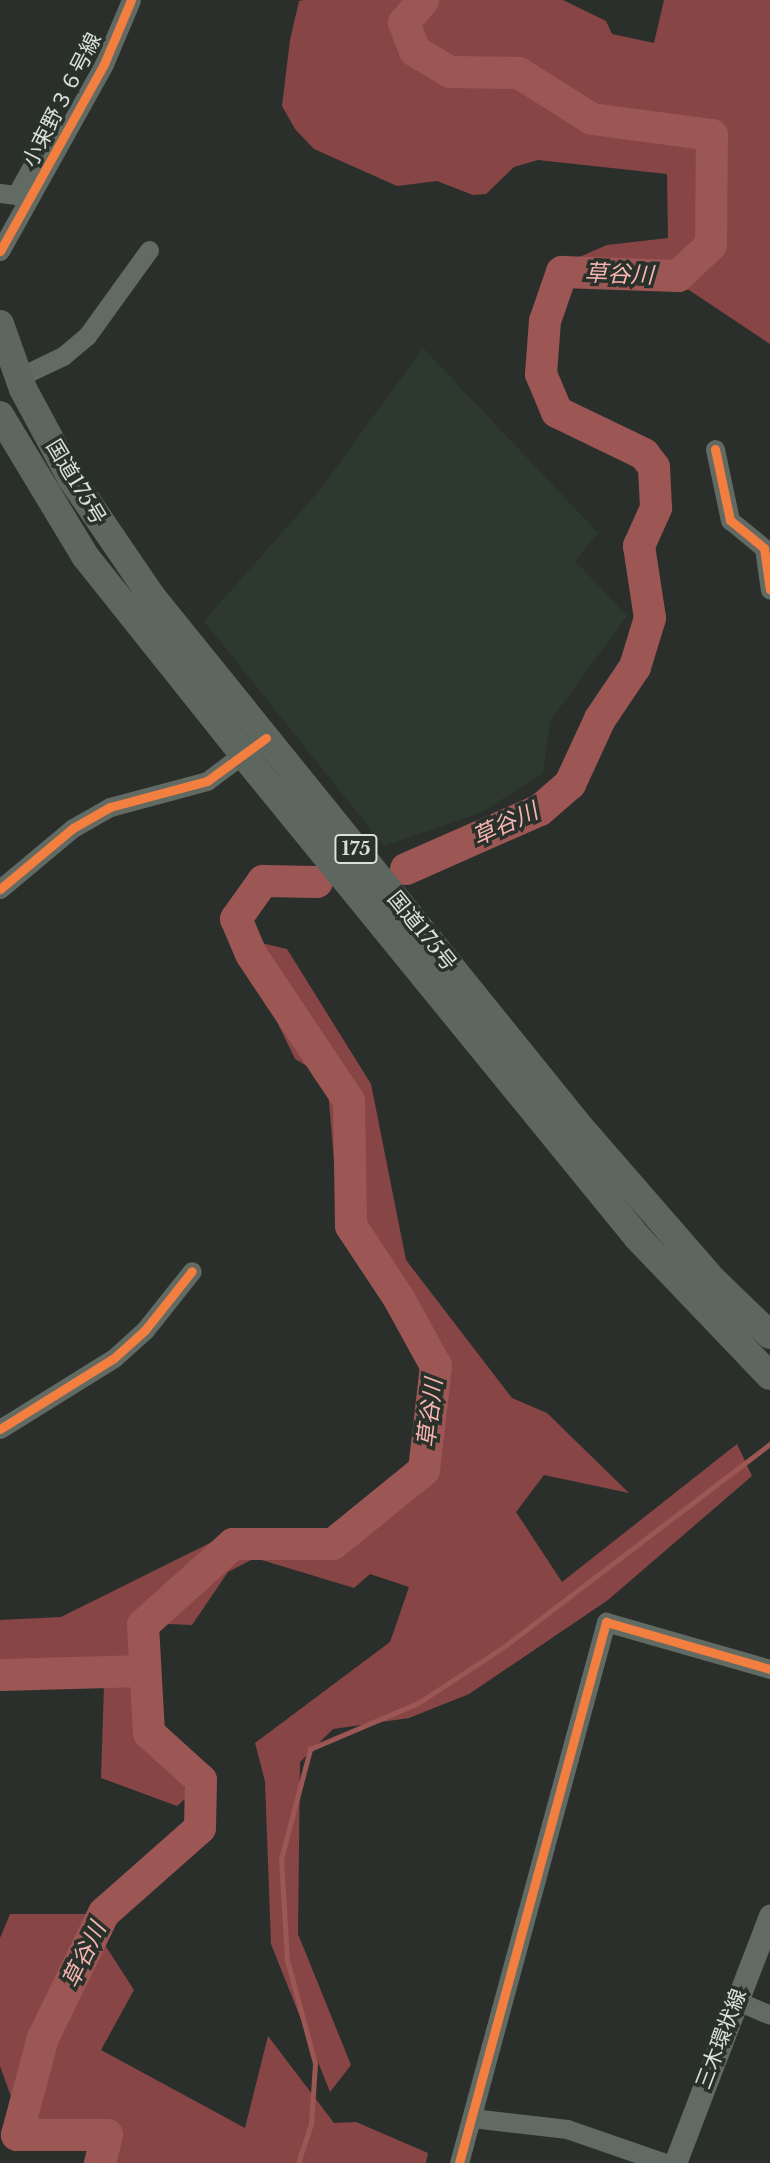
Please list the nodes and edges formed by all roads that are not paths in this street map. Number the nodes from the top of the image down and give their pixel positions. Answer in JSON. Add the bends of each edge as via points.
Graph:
{"nodes":[{"id":1,"x":131,"y":0,"type":"edge"},
{"id":2,"x":53,"y":156,"type":"junction"},
{"id":3,"x":0,"y":193,"type":"edge"},
{"id":4,"x":149,"y":250,"type":"dead end"},
{"id":5,"x":0,"y":251,"type":"edge"},
{"id":6,"x":0,"y":324,"type":"edge"},
{"id":7,"x":19,"y":377,"type":"junction"},
{"id":8,"x":0,"y":415,"type":"edge"},
{"id":9,"x":715,"y":449,"type":"dead end"},
{"id":10,"x":770,"y":590,"type":"edge"},
{"id":11,"x":266,"y":738,"type":"junction"},
{"id":12,"x":243,"y":753,"type":"junction"},
{"id":13,"x":0,"y":889,"type":"edge"},
{"id":14,"x":192,"y":1271,"type":"dead end"},
{"id":15,"x":770,"y":1335,"type":"edge"},
{"id":16,"x":770,"y":1376,"type":"edge"},
{"id":17,"x":0,"y":1429,"type":"edge"},
{"id":18,"x":770,"y":1669,"type":"edge"},
{"id":19,"x":770,"y":1916,"type":"edge"},
{"id":20,"x":735,"y":2000,"type":"junction"},
{"id":21,"x":770,"y":2015,"type":"edge"},
{"id":22,"x":472,"y":2118,"type":"junction"},
{"id":23,"x":459,"y":2163,"type":"edge"},
{"id":24,"x":665,"y":2163,"type":"edge"},
{"id":25,"x":675,"y":2163,"type":"edge"}],
"edges":[{"from":1,"to":2,"type":"street","name":"小束野３６号線","via":[[104,64]]},
{"from":2,"to":3,"type":"street","via":[[36,159],[16,195]]},
{"from":2,"to":5,"type":"street","name":"小束野３６号線"},
{"from":4,"to":7,"type":"street","via":[[87,336],[63,356]]},
{"from":6,"to":7,"type":"highway","name":"国道175号","number":"175"},
{"from":7,"to":11,"type":"highway","name":"国道175号","number":"175","via":[[71,478],[122,557]]},
{"from":8,"to":12,"type":"highway","name":"国道175号","number":"175","via":[[85,556]]},
{"from":9,"to":10,"type":"street","via":[[730,520],[764,548]]},
{"from":11,"to":12,"type":"street"},
{"from":11,"to":15,"type":"highway","name":"国道175号","number":"175","via":[[579,1126],[713,1280]]},
{"from":12,"to":13,"type":"street","via":[[207,782],[110,807],[73,828]]},
{"from":12,"to":16,"type":"highway","name":"国道175号","number":"175","via":[[637,1237]]},
{"from":14,"to":17,"type":"street","via":[[145,1330],[114,1358]]},
{"from":18,"to":22,"type":"street","via":[[606,1622]]},
{"from":19,"to":20,"type":"main road","name":"三木環状線"},
{"from":20,"to":21,"type":"street"},
{"from":20,"to":25,"type":"main road","name":"三木環状線"},
{"from":22,"to":23,"type":"street"},
{"from":22,"to":24,"type":"street","via":[[567,2129]]}]}
